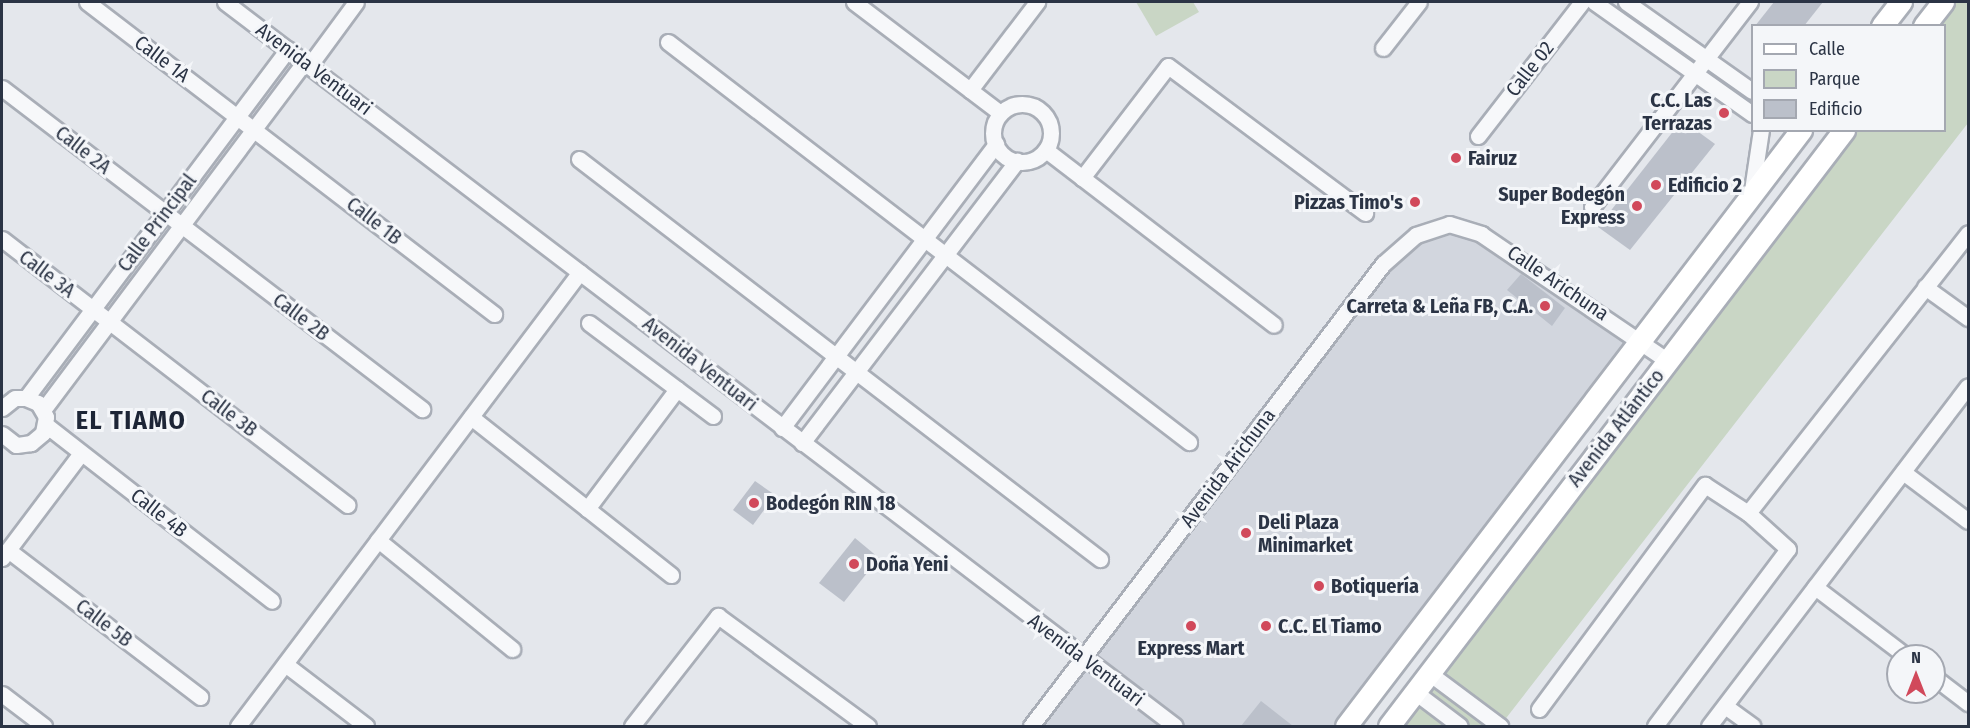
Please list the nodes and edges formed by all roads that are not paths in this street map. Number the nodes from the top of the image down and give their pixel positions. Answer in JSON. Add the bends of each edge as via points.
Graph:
{"nodes":[{"id":1,"x":87,"y":2,"type":"edge"},
{"id":2,"x":225,"y":2,"type":"edge"},
{"id":3,"x":354,"y":2,"type":"edge"},
{"id":4,"x":854,"y":2,"type":"edge"},
{"id":5,"x":1037,"y":2,"type":"edge"},
{"id":6,"x":1419,"y":2,"type":"edge"},
{"id":7,"x":1582,"y":2,"type":"edge"},
{"id":8,"x":1594,"y":2,"type":"edge"},
{"id":9,"x":1626,"y":2,"type":"edge"},
{"id":10,"x":1750,"y":2,"type":"edge"},
{"id":11,"x":1901,"y":2,"type":"edge"},
{"id":12,"x":1943,"y":2,"type":"edge"},
{"id":13,"x":1884,"y":24,"type":"edge"},
{"id":14,"x":1926,"y":24,"type":"edge"},
{"id":15,"x":668,"y":42,"type":"dead end"},
{"id":16,"x":1383,"y":48,"type":"dead end"},
{"id":17,"x":288,"y":49,"type":"junction"},
{"id":18,"x":1707,"y":59,"type":"junction"},
{"id":19,"x":306,"y":64,"type":"junction"},
{"id":20,"x":1695,"y":74,"type":"junction"},
{"id":21,"x":2,"y":88,"type":"edge"},
{"id":22,"x":970,"y":90,"type":"junction"},
{"id":23,"x":1751,"y":90,"type":"edge"},
{"id":24,"x":1000,"y":113,"type":"junction"},
{"id":25,"x":1751,"y":113,"type":"edge"},
{"id":26,"x":237,"y":116,"type":"junction"},
{"id":27,"x":254,"y":129,"type":"junction"},
{"id":28,"x":1761,"y":132,"type":"edge"},
{"id":29,"x":1799,"y":132,"type":"edge"},
{"id":30,"x":1842,"y":132,"type":"edge"},
{"id":31,"x":1478,"y":136,"type":"dead end"},
{"id":32,"x":996,"y":144,"type":"junction"},
{"id":33,"x":1046,"y":150,"type":"junction"},
{"id":34,"x":579,"y":159,"type":"dead end"},
{"id":35,"x":1017,"y":161,"type":"junction"},
{"id":36,"x":1082,"y":178,"type":"junction"},
{"id":37,"x":1751,"y":196,"type":"junction"},
{"id":38,"x":1592,"y":207,"type":"dead end"},
{"id":39,"x":165,"y":213,"type":"junction"},
{"id":40,"x":1365,"y":213,"type":"dead end"},
{"id":41,"x":1438,"y":225,"type":"joint"},
{"id":42,"x":181,"y":226,"type":"junction"},
{"id":43,"x":1968,"y":233,"type":"edge"},
{"id":44,"x":2,"y":239,"type":"edge"},
{"id":45,"x":926,"y":239,"type":"junction"},
{"id":46,"x":947,"y":255,"type":"junction"},
{"id":47,"x":580,"y":272,"type":"junction"},
{"id":48,"x":1925,"y":287,"type":"junction"},
{"id":49,"x":93,"y":309,"type":"junction"},
{"id":50,"x":494,"y":314,"type":"dead end"},
{"id":51,"x":1968,"y":318,"type":"edge"},
{"id":52,"x":109,"y":322,"type":"junction"},
{"id":53,"x":589,"y":323,"type":"dead end"},
{"id":54,"x":1274,"y":325,"type":"dead end"},
{"id":55,"x":1641,"y":340,"type":"junction"},
{"id":56,"x":837,"y":355,"type":"junction"},
{"id":57,"x":1668,"y":361,"type":"junction"},
{"id":58,"x":858,"y":371,"type":"junction"},
{"id":59,"x":1968,"y":386,"type":"edge"},
{"id":60,"x":677,"y":388,"type":"junction"},
{"id":61,"x":10,"y":399,"type":"edge"},
{"id":62,"x":422,"y":409,"type":"dead end"},
{"id":63,"x":43,"y":410,"type":"junction"},
{"id":64,"x":713,"y":416,"type":"dead end"},
{"id":65,"x":471,"y":417,"type":"junction"},
{"id":66,"x":46,"y":425,"type":"junction"},
{"id":67,"x":782,"y":428,"type":"junction"},
{"id":68,"x":2,"y":434,"type":"edge"},
{"id":69,"x":1189,"y":442,"type":"dead end"},
{"id":70,"x":802,"y":443,"type":"junction"},
{"id":71,"x":81,"y":453,"type":"junction"},
{"id":72,"x":1903,"y":472,"type":"junction"},
{"id":73,"x":348,"y":505,"type":"dead end"},
{"id":74,"x":587,"y":509,"type":"junction"},
{"id":75,"x":1748,"y":513,"type":"junction"},
{"id":76,"x":1968,"y":521,"type":"edge"},
{"id":77,"x":378,"y":540,"type":"junction"},
{"id":78,"x":5,"y":554,"type":"edge"},
{"id":79,"x":1100,"y":559,"type":"dead end"},
{"id":80,"x":671,"y":575,"type":"dead end"},
{"id":81,"x":1815,"y":587,"type":"junction"},
{"id":82,"x":272,"y":601,"type":"dead end"},
{"id":83,"x":1890,"y":644,"type":"edge"},
{"id":84,"x":512,"y":649,"type":"dead end"},
{"id":85,"x":1084,"y":658,"type":"junction"},
{"id":86,"x":285,"y":664,"type":"junction"},
{"id":87,"x":1429,"y":673,"type":"junction"},
{"id":88,"x":1946,"y":686,"type":"edge"},
{"id":89,"x":1414,"y":692,"type":"junction"},
{"id":90,"x":2,"y":694,"type":"edge"},
{"id":91,"x":200,"y":696,"type":"dead end"},
{"id":92,"x":1968,"y":703,"type":"edge"},
{"id":93,"x":1725,"y":705,"type":"junction"},
{"id":94,"x":1539,"y":709,"type":"dead end"},
{"id":95,"x":44,"y":726,"type":"edge"},
{"id":96,"x":238,"y":726,"type":"edge"},
{"id":97,"x":366,"y":726,"type":"edge"},
{"id":98,"x":632,"y":726,"type":"edge"},
{"id":99,"x":868,"y":726,"type":"edge"},
{"id":100,"x":1031,"y":726,"type":"edge"},
{"id":101,"x":1175,"y":726,"type":"edge"},
{"id":102,"x":1347,"y":726,"type":"edge"},
{"id":103,"x":1389,"y":726,"type":"edge"},
{"id":104,"x":1460,"y":726,"type":"edge"},
{"id":105,"x":1500,"y":726,"type":"edge"},
{"id":106,"x":1655,"y":726,"type":"edge"},
{"id":107,"x":1709,"y":726,"type":"edge"},
{"id":108,"x":1753,"y":726,"type":"edge"}],
"edges":[{"from":1,"to":26,"type":"street","name":"Calle 1A"},
{"from":2,"to":17,"type":"street","name":"Avenida Ventuari"},
{"from":3,"to":19,"type":"street","name":"Calle Principal"},
{"from":4,"to":22,"type":"street"},
{"from":5,"to":22,"type":"street"},
{"from":6,"to":16,"type":"street"},
{"from":7,"to":31,"type":"street","name":"Calle 02"},
{"from":8,"to":20,"type":"street"},
{"from":9,"to":18,"type":"street"},
{"from":10,"to":18,"type":"street"},
{"from":11,"to":13,"type":"main road"},
{"from":12,"to":14,"type":"main road"},
{"from":15,"to":45,"type":"street"},
{"from":17,"to":19,"type":"street","name":"Avenida Ventuari"},
{"from":17,"to":26,"type":"street","name":"Calle Principal"},
{"from":18,"to":20,"type":"street"},
{"from":18,"to":23,"type":"street"},
{"from":19,"to":27,"type":"street","name":"Calle Principal"},
{"from":19,"to":47,"type":"street","name":"Avenida Ventuari"},
{"from":20,"to":25,"type":"street"},
{"from":20,"to":38,"type":"street"},
{"from":21,"to":39,"type":"street","name":"Calle 2A"},
{"from":22,"to":24,"type":"street"},
{"from":24,"to":32,"type":"street","via":[[993,130]]},
{"from":24,"to":33,"type":"street","via":[[1028,104],[1044,114],[1052,131]]},
{"from":26,"to":27,"type":"street","name":"Calle 1A"},
{"from":26,"to":39,"type":"street","name":"Calle Principal"},
{"from":27,"to":42,"type":"street","name":"Calle Principal"},
{"from":27,"to":50,"type":"street","name":"Calle 1B"},
{"from":28,"to":37,"type":"street"},
{"from":29,"to":37,"type":"main road","name":"Avenida Atlántico"},
{"from":30,"to":57,"type":"main road","name":"Avenida Atlántico"},
{"from":32,"to":35,"type":"street"},
{"from":32,"to":45,"type":"street"},
{"from":33,"to":35,"type":"street","via":[[1032,160]]},
{"from":33,"to":36,"type":"street"},
{"from":34,"to":56,"type":"street"},
{"from":35,"to":46,"type":"street"},
{"from":36,"to":40,"type":"street","via":[[1168,66]]},
{"from":36,"to":54,"type":"street"},
{"from":37,"to":55,"type":"main road","name":"Avenida Atlántico"},
{"from":39,"to":42,"type":"street","name":"Calle 2A"},
{"from":39,"to":49,"type":"street","name":"Calle Principal"},
{"from":41,"to":55,"type":"street","name":"Calle Arichuna","via":[[1463,227],[1498,243]]},
{"from":41,"to":85,"type":"street","name":"Avenida Arichuna","via":[[1416,235],[1383,264]]},
{"from":42,"to":52,"type":"street","name":"Calle Principal"},
{"from":42,"to":62,"type":"street","name":"Calle 2B"},
{"from":43,"to":48,"type":"street"},
{"from":44,"to":49,"type":"street","name":"Calle 3A"},
{"from":45,"to":46,"type":"street"},
{"from":45,"to":56,"type":"street"},
{"from":46,"to":58,"type":"street"},
{"from":46,"to":69,"type":"street"},
{"from":47,"to":65,"type":"street"},
{"from":47,"to":67,"type":"street","name":"Avenida Ventuari"},
{"from":48,"to":51,"type":"street"},
{"from":48,"to":75,"type":"street"},
{"from":49,"to":52,"type":"street","name":"Calle 3A"},
{"from":49,"to":61,"type":"street","name":"Calle Principal"},
{"from":52,"to":63,"type":"street","name":"Calle Principal"},
{"from":52,"to":73,"type":"street","name":"Calle 3B"},
{"from":53,"to":60,"type":"street"},
{"from":55,"to":57,"type":"street","name":"Calle Arichuna"},
{"from":55,"to":102,"type":"main road","name":"Avenida Atlántico"},
{"from":56,"to":58,"type":"street"},
{"from":56,"to":67,"type":"street"},
{"from":57,"to":87,"type":"main road","name":"Avenida Atlántico"},
{"from":58,"to":70,"type":"street"},
{"from":58,"to":79,"type":"street"},
{"from":59,"to":72,"type":"street"},
{"from":60,"to":64,"type":"street"},
{"from":60,"to":74,"type":"street"},
{"from":61,"to":63,"type":"street"},
{"from":63,"to":66,"type":"street"},
{"from":65,"to":74,"type":"street"},
{"from":65,"to":77,"type":"street"},
{"from":66,"to":68,"type":"street","via":[[38,439],[24,445],[9,442]]},
{"from":66,"to":71,"type":"street","name":"Calle 4B"},
{"from":67,"to":70,"type":"street","name":"Avenida Ventuari"},
{"from":70,"to":85,"type":"street","name":"Avenida Ventuari"},
{"from":71,"to":78,"type":"street"},
{"from":71,"to":82,"type":"street","name":"Calle 4B"},
{"from":72,"to":76,"type":"street"},
{"from":72,"to":81,"type":"street"},
{"from":74,"to":80,"type":"street"},
{"from":75,"to":94,"type":"street","via":[[1705,485]]},
{"from":75,"to":106,"type":"street","via":[[1788,549]]},
{"from":77,"to":84,"type":"street"},
{"from":77,"to":86,"type":"street"},
{"from":78,"to":91,"type":"street","name":"Calle 5B"},
{"from":81,"to":83,"type":"street"},
{"from":81,"to":93,"type":"street"},
{"from":85,"to":100,"type":"street","name":"Avenida Arichuna"},
{"from":85,"to":101,"type":"street","name":"Avenida Ventuari"},
{"from":86,"to":96,"type":"street"},
{"from":86,"to":97,"type":"street"},
{"from":87,"to":89,"type":"main road","name":"Avenida Atlántico"},
{"from":87,"to":105,"type":"street"},
{"from":88,"to":92,"type":"street"},
{"from":89,"to":103,"type":"main road","name":"Avenida Atlántico"},
{"from":89,"to":104,"type":"street"},
{"from":90,"to":95,"type":"street"},
{"from":93,"to":107,"type":"street"},
{"from":93,"to":108,"type":"street"},
{"from":98,"to":99,"type":"street","via":[[718,616]]}]}
